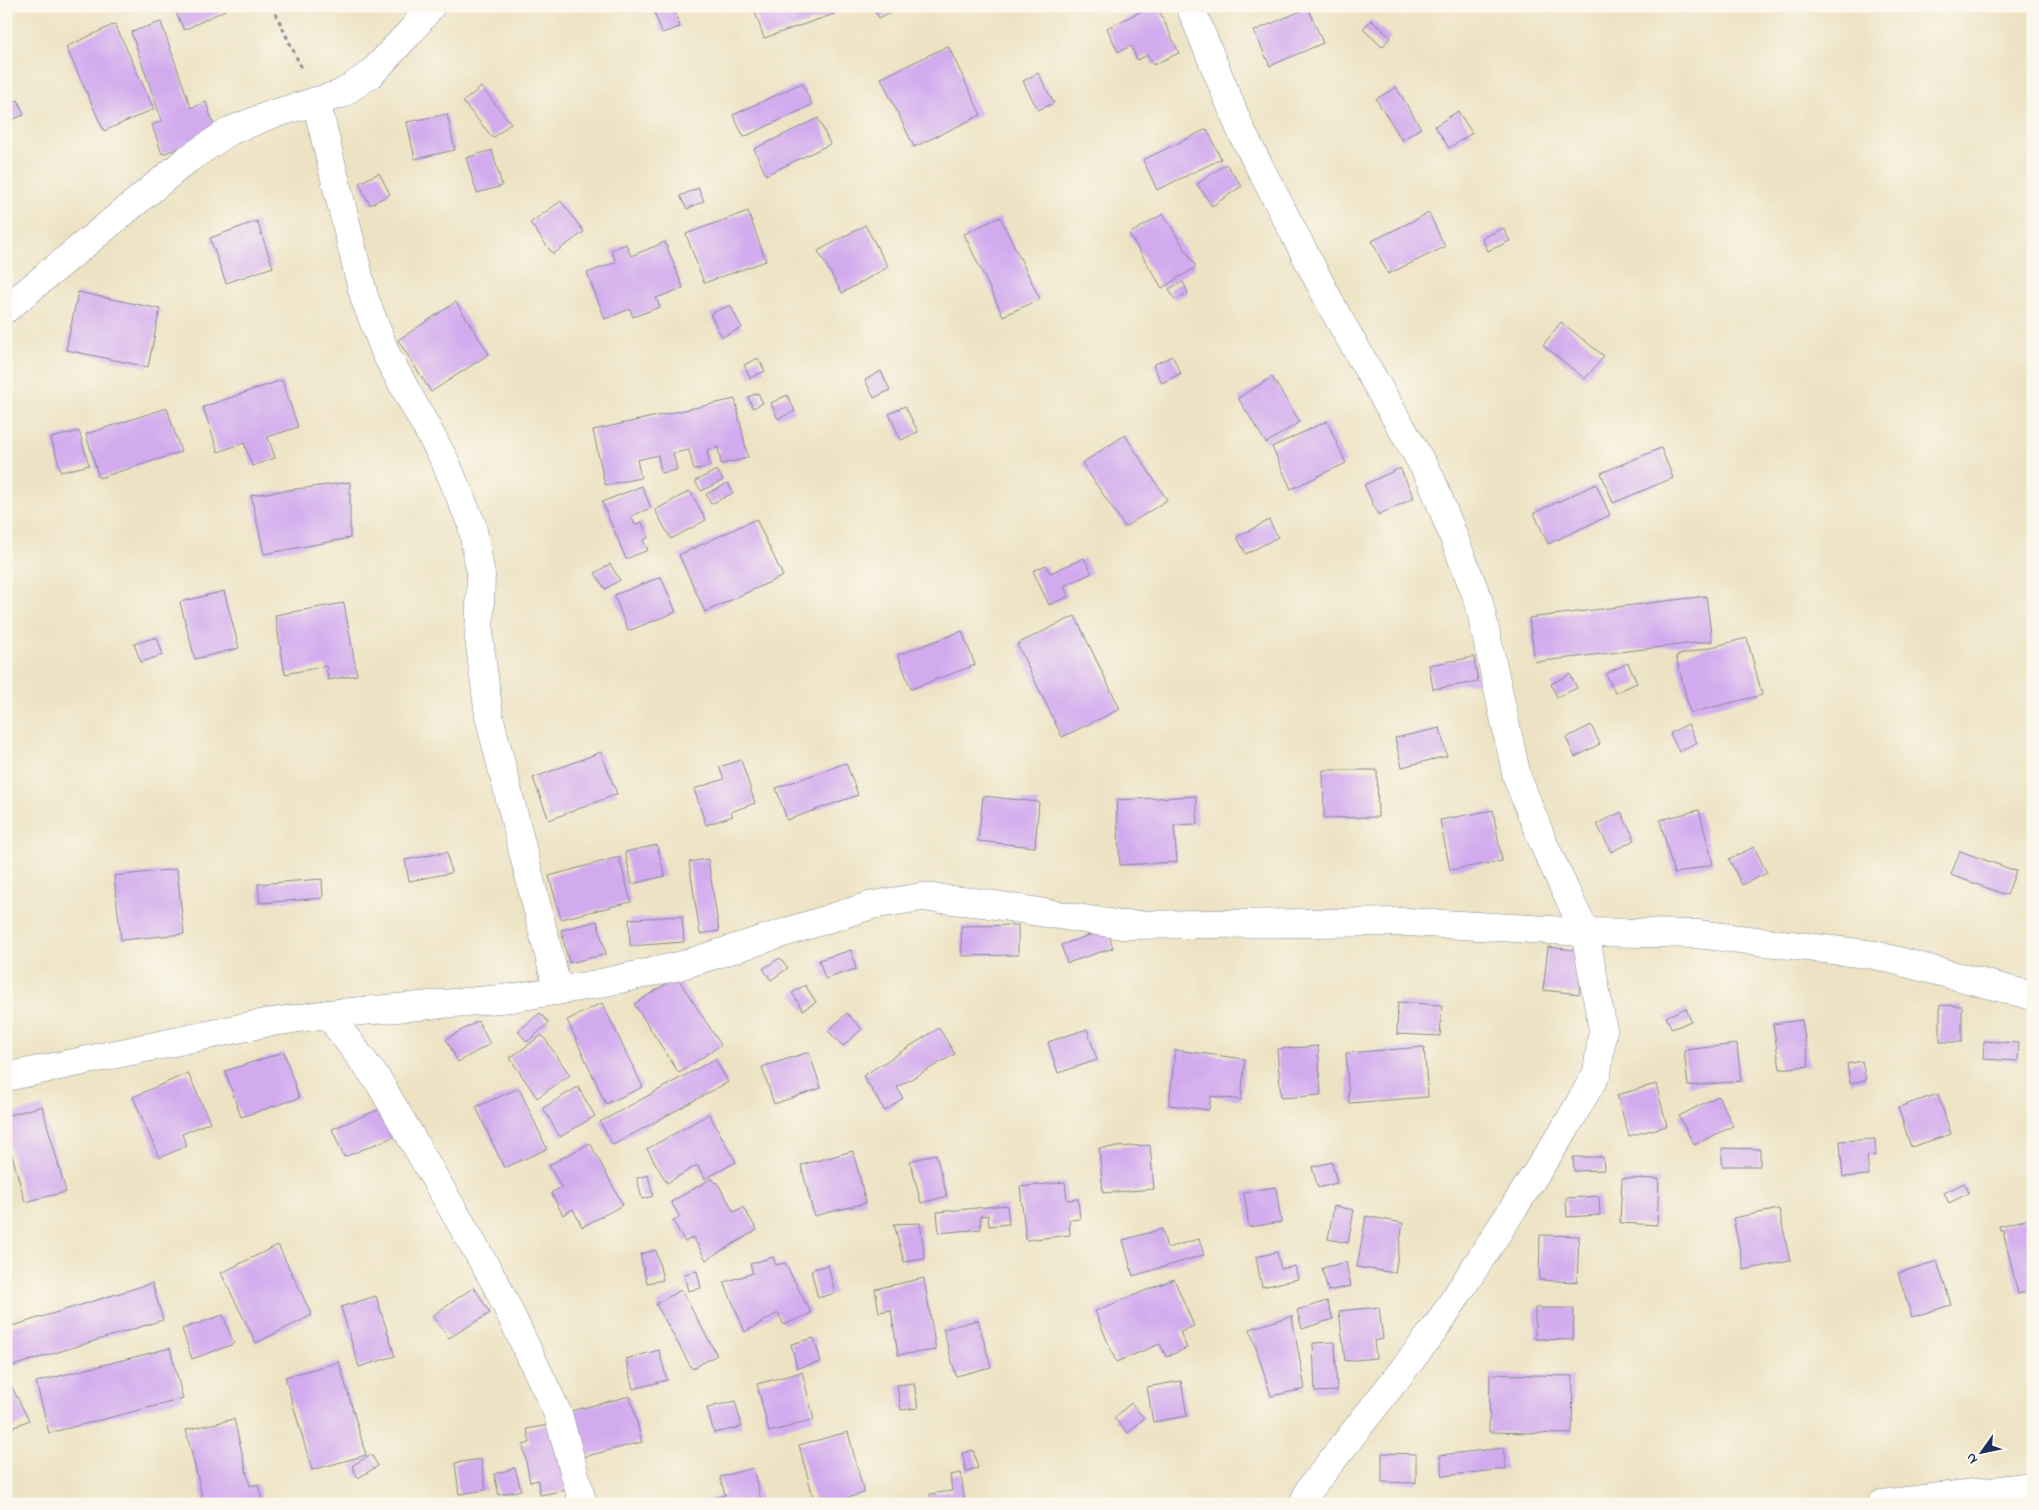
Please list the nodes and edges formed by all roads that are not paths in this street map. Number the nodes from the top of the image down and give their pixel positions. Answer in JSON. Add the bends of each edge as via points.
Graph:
{"nodes":[{"id":1,"x":431,"y":6,"type":"edge"},
{"id":2,"x":1190,"y":6,"type":"edge"},
{"id":3,"x":316,"y":101,"type":"junction"},
{"id":4,"x":6,"y":309,"type":"edge"},
{"id":5,"x":1585,"y":932,"type":"junction"},
{"id":6,"x":558,"y":990,"type":"junction"},
{"id":7,"x":2033,"y":996,"type":"edge"},
{"id":8,"x":328,"y":1014,"type":"junction"},
{"id":9,"x":6,"y":1077,"type":"edge"},
{"id":10,"x":2033,"y":1486,"type":"edge"},
{"id":11,"x":583,"y":1504,"type":"edge"},
{"id":12,"x":1303,"y":1504,"type":"edge"},
{"id":13,"x":1882,"y":1504,"type":"edge"}],
"edges":[{"from":1,"to":3,"type":"street","via":[[371,74],[341,94]]},
{"from":2,"to":5,"type":"street","via":[[1242,133],[1336,314],[1431,479],[1479,602],[1517,777],[1544,845]]},
{"from":3,"to":4,"type":"street","via":[[230,131],[188,159]]},
{"from":3,"to":6,"type":"street","via":[[364,297],[386,354],[445,461],[472,525],[481,575],[479,638],[489,716]]},
{"from":5,"to":6,"type":"street","via":[[1407,922],[1122,925],[922,897],[872,905],[679,966]]},
{"from":5,"to":7,"type":"street","via":[[1698,934],[1876,955]]},
{"from":5,"to":12,"type":"street","via":[[1603,1030],[1597,1074],[1435,1329],[1309,1490]]},
{"from":6,"to":8,"type":"street","via":[[511,998]]},
{"from":8,"to":9,"type":"street","via":[[265,1023]]},
{"from":8,"to":11,"type":"street","via":[[379,1082],[496,1284],[558,1414]]},
{"from":10,"to":13,"type":"street"}]}
